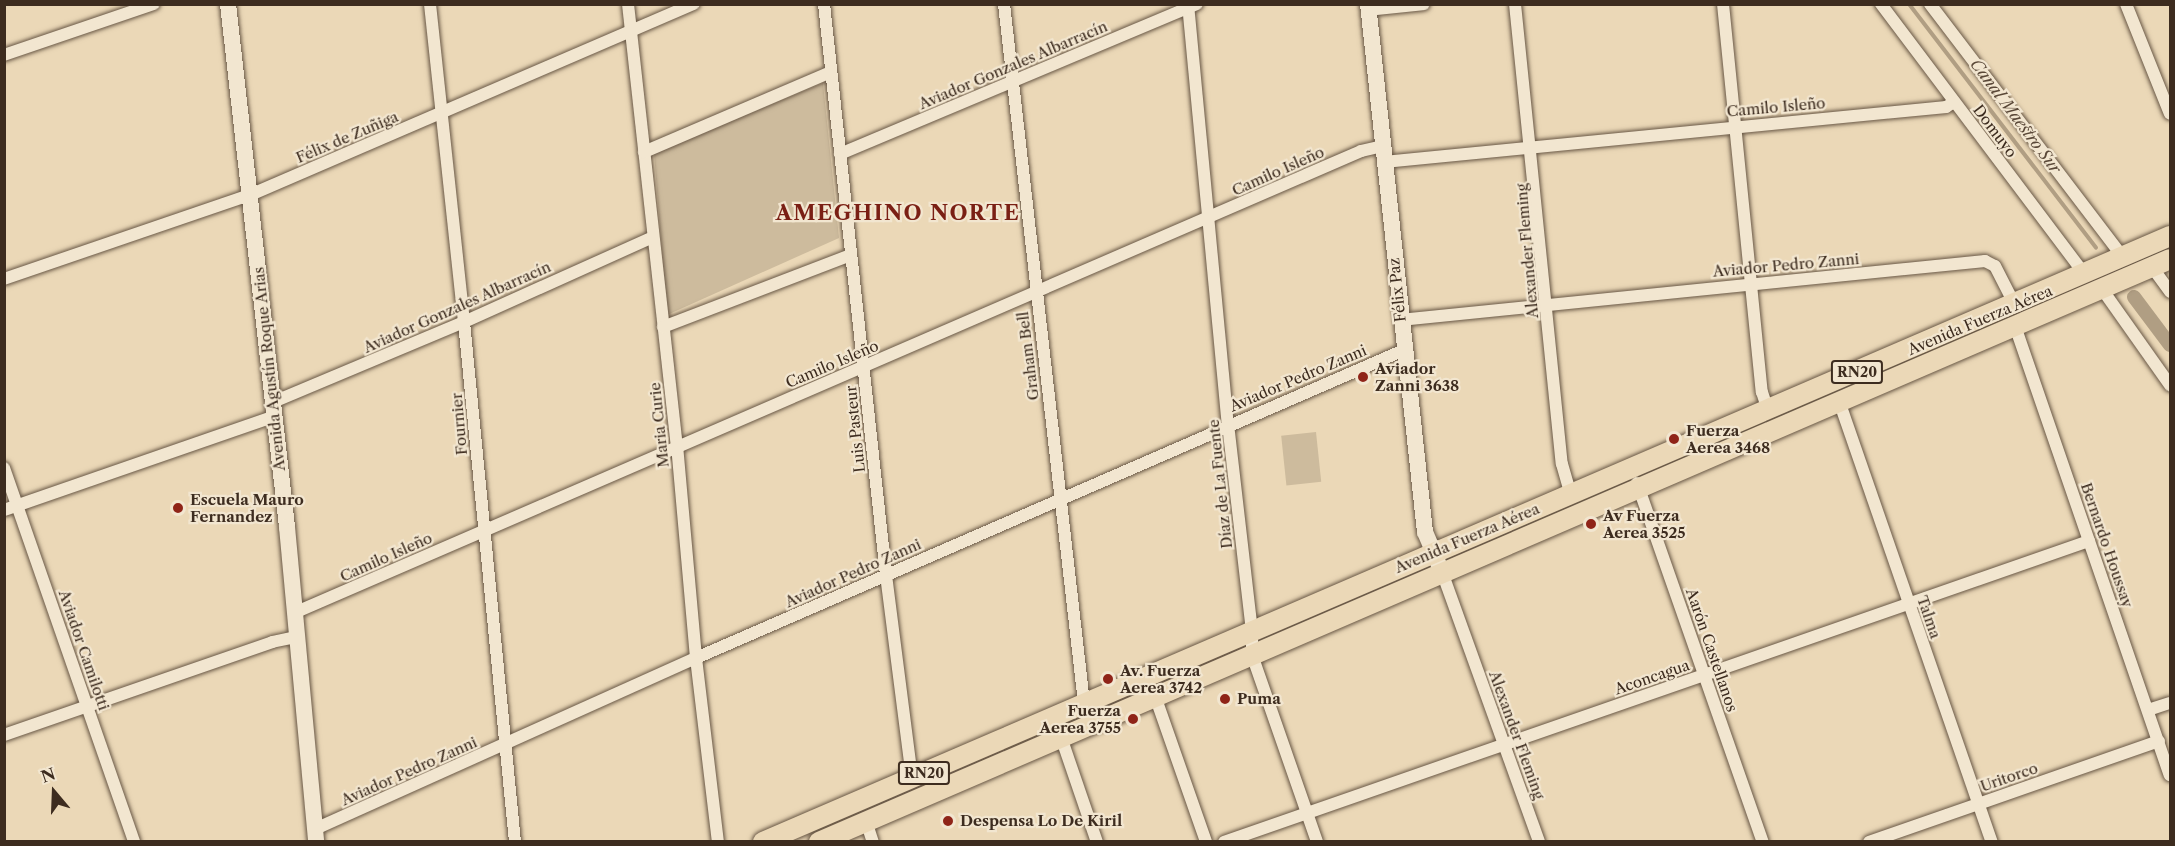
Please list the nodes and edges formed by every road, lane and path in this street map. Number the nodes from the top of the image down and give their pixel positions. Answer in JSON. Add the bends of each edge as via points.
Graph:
{"nodes":[{"id":1,"x":154,"y":4,"type":"edge"},
{"id":2,"x":228,"y":4,"type":"edge"},
{"id":3,"x":430,"y":4,"type":"edge"},
{"id":4,"x":628,"y":4,"type":"edge"},
{"id":5,"x":694,"y":4,"type":"edge"},
{"id":6,"x":824,"y":4,"type":"edge"},
{"id":7,"x":1004,"y":4,"type":"edge"},
{"id":8,"x":1424,"y":4,"type":"edge"},
{"id":9,"x":1515,"y":4,"type":"edge"},
{"id":10,"x":1724,"y":4,"type":"edge"},
{"id":11,"x":1881,"y":4,"type":"edge"},
{"id":12,"x":1930,"y":4,"type":"edge"},
{"id":13,"x":2126,"y":4,"type":"edge"},
{"id":14,"x":1191,"y":6,"type":"edge"},
{"id":15,"x":1368,"y":7,"type":"edge"},
{"id":16,"x":631,"y":32,"type":"junction"},
{"id":17,"x":4,"y":55,"type":"edge"},
{"id":18,"x":831,"y":72,"type":"junction"},
{"id":19,"x":1012,"y":82,"type":"junction"},
{"id":20,"x":1954,"y":102,"type":"junction"},
{"id":21,"x":442,"y":114,"type":"junction"},
{"id":22,"x":2170,"y":114,"type":"edge"},
{"id":23,"x":1736,"y":126,"type":"junction"},
{"id":24,"x":1532,"y":148,"type":"junction"},
{"id":25,"x":644,"y":152,"type":"junction"},
{"id":26,"x":840,"y":154,"type":"junction"},
{"id":27,"x":1384,"y":154,"type":"junction"},
{"id":28,"x":250,"y":195,"type":"junction"},
{"id":29,"x":1209,"y":217,"type":"junction"},
{"id":30,"x":2170,"y":236,"type":"edge"},
{"id":31,"x":653,"y":237,"type":"junction"},
{"id":32,"x":851,"y":255,"type":"junction"},
{"id":33,"x":2123,"y":257,"type":"junction"},
{"id":34,"x":2170,"y":259,"type":"edge"},
{"id":35,"x":2152,"y":267,"type":"junction"},
{"id":36,"x":2085,"y":275,"type":"junction"},
{"id":37,"x":4,"y":279,"type":"edge"},
{"id":38,"x":1752,"y":283,"type":"junction"},
{"id":39,"x":2102,"y":289,"type":"junction"},
{"id":40,"x":1036,"y":291,"type":"junction"},
{"id":41,"x":2170,"y":292,"type":"edge"},
{"id":42,"x":1547,"y":304,"type":"junction"},
{"id":43,"x":2015,"y":305,"type":"junction"},
{"id":44,"x":1400,"y":320,"type":"junction"},
{"id":45,"x":465,"y":322,"type":"junction"},
{"id":46,"x":2015,"y":326,"type":"junction"},
{"id":47,"x":663,"y":327,"type":"junction"},
{"id":48,"x":1404,"y":350,"type":"junction"},
{"id":49,"x":863,"y":367,"type":"junction"},
{"id":50,"x":2170,"y":385,"type":"edge"},
{"id":51,"x":1839,"y":402,"type":"junction"},
{"id":52,"x":272,"y":410,"type":"junction"},
{"id":53,"x":1768,"y":410,"type":"junction"},
{"id":54,"x":1228,"y":424,"type":"junction"},
{"id":55,"x":677,"y":445,"type":"junction"},
{"id":56,"x":4,"y":468,"type":"edge"},
{"id":57,"x":1630,"y":469,"type":"junction"},
{"id":58,"x":1639,"y":488,"type":"junction"},
{"id":59,"x":1571,"y":495,"type":"junction"},
{"id":60,"x":1060,"y":499,"type":"junction"},
{"id":61,"x":18,"y":505,"type":"junction"},
{"id":62,"x":4,"y":510,"type":"edge"},
{"id":63,"x":484,"y":530,"type":"junction"},
{"id":64,"x":2089,"y":541,"type":"junction"},
{"id":65,"x":1432,"y":552,"type":"junction"},
{"id":66,"x":1442,"y":572,"type":"junction"},
{"id":67,"x":886,"y":575,"type":"junction"},
{"id":68,"x":1909,"y":603,"type":"junction"},
{"id":69,"x":294,"y":613,"type":"junction"},
{"id":70,"x":1252,"y":630,"type":"junction"},
{"id":71,"x":296,"y":637,"type":"junction"},
{"id":72,"x":1252,"y":655,"type":"junction"},
{"id":73,"x":696,"y":658,"type":"junction"},
{"id":74,"x":1705,"y":674,"type":"junction"},
{"id":75,"x":1155,"y":696,"type":"junction"},
{"id":76,"x":1084,"y":703,"type":"junction"},
{"id":77,"x":2170,"y":703,"type":"edge"},
{"id":78,"x":88,"y":707,"type":"junction"},
{"id":79,"x":2148,"y":710,"type":"junction"},
{"id":80,"x":4,"y":735,"type":"edge"},
{"id":81,"x":1061,"y":737,"type":"junction"},
{"id":82,"x":2159,"y":741,"type":"junction"},
{"id":83,"x":1505,"y":744,"type":"junction"},
{"id":84,"x":505,"y":745,"type":"junction"},
{"id":85,"x":2170,"y":775,"type":"edge"},
{"id":86,"x":912,"y":778,"type":"junction"},
{"id":87,"x":1978,"y":804,"type":"junction"},
{"id":88,"x":1307,"y":813,"type":"junction"},
{"id":89,"x":866,"y":821,"type":"junction"},
{"id":90,"x":316,"y":835,"type":"edge"},
{"id":91,"x":134,"y":842,"type":"edge"},
{"id":92,"x":515,"y":842,"type":"edge"},
{"id":93,"x":718,"y":842,"type":"edge"},
{"id":94,"x":764,"y":842,"type":"edge"},
{"id":95,"x":819,"y":842,"type":"edge"},
{"id":96,"x":873,"y":842,"type":"edge"},
{"id":97,"x":1097,"y":842,"type":"edge"},
{"id":98,"x":1206,"y":842,"type":"edge"},
{"id":99,"x":1224,"y":842,"type":"edge"},
{"id":100,"x":1317,"y":842,"type":"edge"},
{"id":101,"x":1539,"y":842,"type":"edge"},
{"id":102,"x":1763,"y":842,"type":"edge"},
{"id":103,"x":1869,"y":842,"type":"edge"},
{"id":104,"x":1992,"y":842,"type":"edge"}],
"edges":[{"from":1,"to":17,"type":"street"},
{"from":2,"to":28,"type":"main road","name":"Avenida Agustín Roque Arias"},
{"from":3,"to":21,"type":"street","name":"Fournier"},
{"from":4,"to":16,"type":"street","name":"Maria Curie"},
{"from":5,"to":16,"type":"street","name":"Félix de Zuñiga"},
{"from":6,"to":18,"type":"street","name":"Luis Pasteur"},
{"from":7,"to":19,"type":"street","name":"Graham Bell"},
{"from":8,"to":15,"type":"street"},
{"from":9,"to":24,"type":"street","name":"Alexander Fleming"},
{"from":10,"to":23,"type":"street"},
{"from":11,"to":20,"type":"street","name":"Domuyo"},
{"from":12,"to":33,"type":"street","name":"Domuyo"},
{"from":13,"to":22,"type":"street"},
{"from":14,"to":19,"type":"street","name":"Aviador Gonzales Albarracín"},
{"from":14,"to":29,"type":"street","name":"Díaz de La Fuente"},
{"from":15,"to":27,"type":"main road","name":"Félix Paz"},
{"from":16,"to":21,"type":"street","name":"Félix de Zuñiga"},
{"from":16,"to":25,"type":"street","name":"Maria Curie"},
{"from":18,"to":25,"type":"street"},
{"from":18,"to":26,"type":"street","name":"Luis Pasteur"},
{"from":19,"to":26,"type":"street","name":"Aviador Gonzales Albarracín"},
{"from":19,"to":40,"type":"street","name":"Graham Bell"},
{"from":20,"to":23,"type":"street","name":"Camilo Isleño","via":[[1946,107]]},
{"from":20,"to":36,"type":"street","name":"Domuyo"},
{"from":21,"to":28,"type":"street","name":"Félix de Zuñiga"},
{"from":21,"to":45,"type":"street","name":"Fournier"},
{"from":23,"to":24,"type":"street","name":"Camilo Isleño"},
{"from":23,"to":38,"type":"street"},
{"from":24,"to":27,"type":"street","name":"Camilo Isleño"},
{"from":24,"to":42,"type":"street","name":"Alexander Fleming"},
{"from":25,"to":31,"type":"street","name":"Maria Curie"},
{"from":26,"to":32,"type":"street","name":"Luis Pasteur"},
{"from":27,"to":29,"type":"street","name":"Camilo Isleño","via":[[1360,151]]},
{"from":27,"to":44,"type":"main road","name":"Félix Paz"},
{"from":28,"to":37,"type":"street","name":"Félix de Zuñiga"},
{"from":28,"to":52,"type":"main road","name":"Avenida Agustín Roque Arias"},
{"from":29,"to":40,"type":"street","name":"Camilo Isleño"},
{"from":29,"to":54,"type":"street","name":"Díaz de La Fuente"},
{"from":30,"to":33,"type":"main road","name":"Avenida Fuerza Aérea","number":"RN20"},
{"from":31,"to":45,"type":"street","name":"Aviador Gonzales Albarracín"},
{"from":31,"to":47,"type":"street","name":"Maria Curie"},
{"from":32,"to":47,"type":"street"},
{"from":32,"to":49,"type":"street","name":"Luis Pasteur"},
{"from":33,"to":36,"type":"main road","name":"Avenida Fuerza Aérea","number":"RN20"},
{"from":33,"to":39,"type":"main road","via":[[2125,263],[2102,280]]},
{"from":34,"to":35,"type":"main road","name":"Avenida Fuerza Aérea","number":"RN20"},
{"from":35,"to":39,"type":"main road","name":"Avenida Fuerza Aérea","number":"RN20"},
{"from":35,"to":41,"type":"street"},
{"from":36,"to":43,"type":"main road","name":"Avenida Fuerza Aérea","number":"RN20"},
{"from":38,"to":42,"type":"street","name":"Aviador Pedro Zanni"},
{"from":38,"to":43,"type":"street","name":"Aviador Pedro Zanni","via":[[1986,261],[1995,266]]},
{"from":38,"to":53,"type":"street","via":[[1762,392]]},
{"from":39,"to":46,"type":"main road","name":"Avenida Fuerza Aérea","number":"RN20"},
{"from":39,"to":50,"type":"street"},
{"from":40,"to":49,"type":"street","name":"Camilo Isleño"},
{"from":40,"to":60,"type":"street","name":"Graham Bell"},
{"from":42,"to":44,"type":"street","name":"Aviador Pedro Zanni"},
{"from":42,"to":59,"type":"street","name":"Alexander Fleming","via":[[1562,464]]},
{"from":43,"to":53,"type":"main road","name":"Avenida Fuerza Aérea","number":"RN20"},
{"from":44,"to":48,"type":"main road","name":"Félix Paz"},
{"from":45,"to":52,"type":"street","name":"Aviador Gonzales Albarracín"},
{"from":45,"to":63,"type":"street","name":"Fournier"},
{"from":46,"to":51,"type":"main road","name":"Avenida Fuerza Aérea","number":"RN20"},
{"from":46,"to":64,"type":"street","name":"Bernardo Houssay"},
{"from":47,"to":55,"type":"street","name":"Maria Curie"},
{"from":48,"to":54,"type":"street","name":"Aviador Pedro Zanni"},
{"from":48,"to":65,"type":"main road","name":"Félix Paz","via":[[1425,532]]},
{"from":49,"to":55,"type":"street","name":"Camilo Isleño"},
{"from":49,"to":67,"type":"street","name":"Luis Pasteur"},
{"from":51,"to":58,"type":"main road","name":"Avenida Fuerza Aérea","number":"RN20"},
{"from":51,"to":68,"type":"street","name":"Talma"},
{"from":52,"to":61,"type":"street","name":"Aviador Gonzales Albarracín"},
{"from":52,"to":69,"type":"main road","name":"Avenida Agustín Roque Arias"},
{"from":53,"to":57,"type":"main road","name":"Avenida Fuerza Aérea","number":"RN20"},
{"from":54,"to":60,"type":"street","name":"Aviador Pedro Zanni"},
{"from":54,"to":70,"type":"street","name":"Díaz de La Fuente"},
{"from":55,"to":63,"type":"street","name":"Camilo Isleño"},
{"from":55,"to":73,"type":"street","name":"Maria Curie"},
{"from":56,"to":61,"type":"street","name":"Aviador Camilotti"},
{"from":57,"to":58,"type":"street","name":"Aarón Castellanos"},
{"from":57,"to":59,"type":"main road","name":"Avenida Fuerza Aérea","number":"RN20"},
{"from":58,"to":66,"type":"main road","name":"Avenida Fuerza Aérea","number":"RN20"},
{"from":58,"to":74,"type":"street","name":"Aarón Castellanos"},
{"from":59,"to":65,"type":"main road","name":"Avenida Fuerza Aérea","number":"RN20"},
{"from":60,"to":67,"type":"street","name":"Aviador Pedro Zanni"},
{"from":60,"to":76,"type":"street","name":"Graham Bell"},
{"from":61,"to":62,"type":"street","name":"Aviador Gonzales Albarracín"},
{"from":61,"to":78,"type":"street","name":"Aviador Camilotti"},
{"from":63,"to":69,"type":"street","name":"Camilo Isleño"},
{"from":63,"to":84,"type":"street","name":"Fournier"},
{"from":64,"to":68,"type":"street","name":"Aconcagua"},
{"from":64,"to":79,"type":"street","name":"Bernardo Houssay"},
{"from":65,"to":66,"type":"main road","name":"Félix Paz"},
{"from":65,"to":70,"type":"main road","name":"Avenida Fuerza Aérea","number":"RN20"},
{"from":66,"to":72,"type":"main road","name":"Avenida Fuerza Aérea","number":"RN20"},
{"from":66,"to":83,"type":"street","name":"Alexander Fleming"},
{"from":67,"to":73,"type":"street","name":"Aviador Pedro Zanni"},
{"from":67,"to":86,"type":"street","name":"Luis Pasteur"},
{"from":68,"to":74,"type":"street","name":"Aconcagua"},
{"from":68,"to":87,"type":"street","name":"Talma"},
{"from":69,"to":71,"type":"main road","name":"Avenida Agustín Roque Arias"},
{"from":70,"to":72,"type":"street","name":"Díaz de La Fuente"},
{"from":70,"to":76,"type":"main road","name":"Avenida Fuerza Aérea","number":"RN20"},
{"from":71,"to":78,"type":"street"},
{"from":71,"to":90,"type":"main road","name":"Avenida Agustín Roque Arias"},
{"from":72,"to":75,"type":"main road","name":"Avenida Fuerza Aérea","number":"RN20"},
{"from":72,"to":88,"type":"street","name":"Díaz de La Fuente"},
{"from":73,"to":84,"type":"street","name":"Aviador Pedro Zanni"},
{"from":73,"to":93,"type":"street","name":"Maria Curie"},
{"from":74,"to":83,"type":"street","name":"Aconcagua"},
{"from":74,"to":102,"type":"street","name":"Aarón Castellanos"},
{"from":75,"to":81,"type":"main road","name":"Avenida Fuerza Aérea","number":"RN20"},
{"from":75,"to":98,"type":"street"},
{"from":76,"to":86,"type":"main road","name":"Avenida Fuerza Aérea","number":"RN20"},
{"from":77,"to":79,"type":"street"},
{"from":78,"to":80,"type":"street"},
{"from":78,"to":91,"type":"street","name":"Aviador Camilotti"},
{"from":79,"to":82,"type":"street","name":"Bernardo Houssay"},
{"from":81,"to":89,"type":"main road","name":"Avenida Fuerza Aérea","number":"RN20"},
{"from":81,"to":97,"type":"street"},
{"from":82,"to":85,"type":"street","name":"Bernardo Houssay"},
{"from":82,"to":87,"type":"street","name":"Uritorco"},
{"from":83,"to":88,"type":"street","name":"Aconcagua"},
{"from":83,"to":101,"type":"street","name":"Alexander Fleming"},
{"from":84,"to":90,"type":"street","name":"Aviador Pedro Zanni"},
{"from":84,"to":92,"type":"street","name":"Fournier"},
{"from":86,"to":94,"type":"main road","name":"Avenida Fuerza Aérea","number":"RN20"},
{"from":87,"to":103,"type":"street","name":"Uritorco"},
{"from":87,"to":104,"type":"street","name":"Talma"},
{"from":88,"to":99,"type":"street","name":"Aconcagua"},
{"from":88,"to":100,"type":"street","name":"Díaz de La Fuente"},
{"from":89,"to":95,"type":"main road","name":"Avenida Fuerza Aérea","number":"RN20"},
{"from":89,"to":96,"type":"street"}]}
